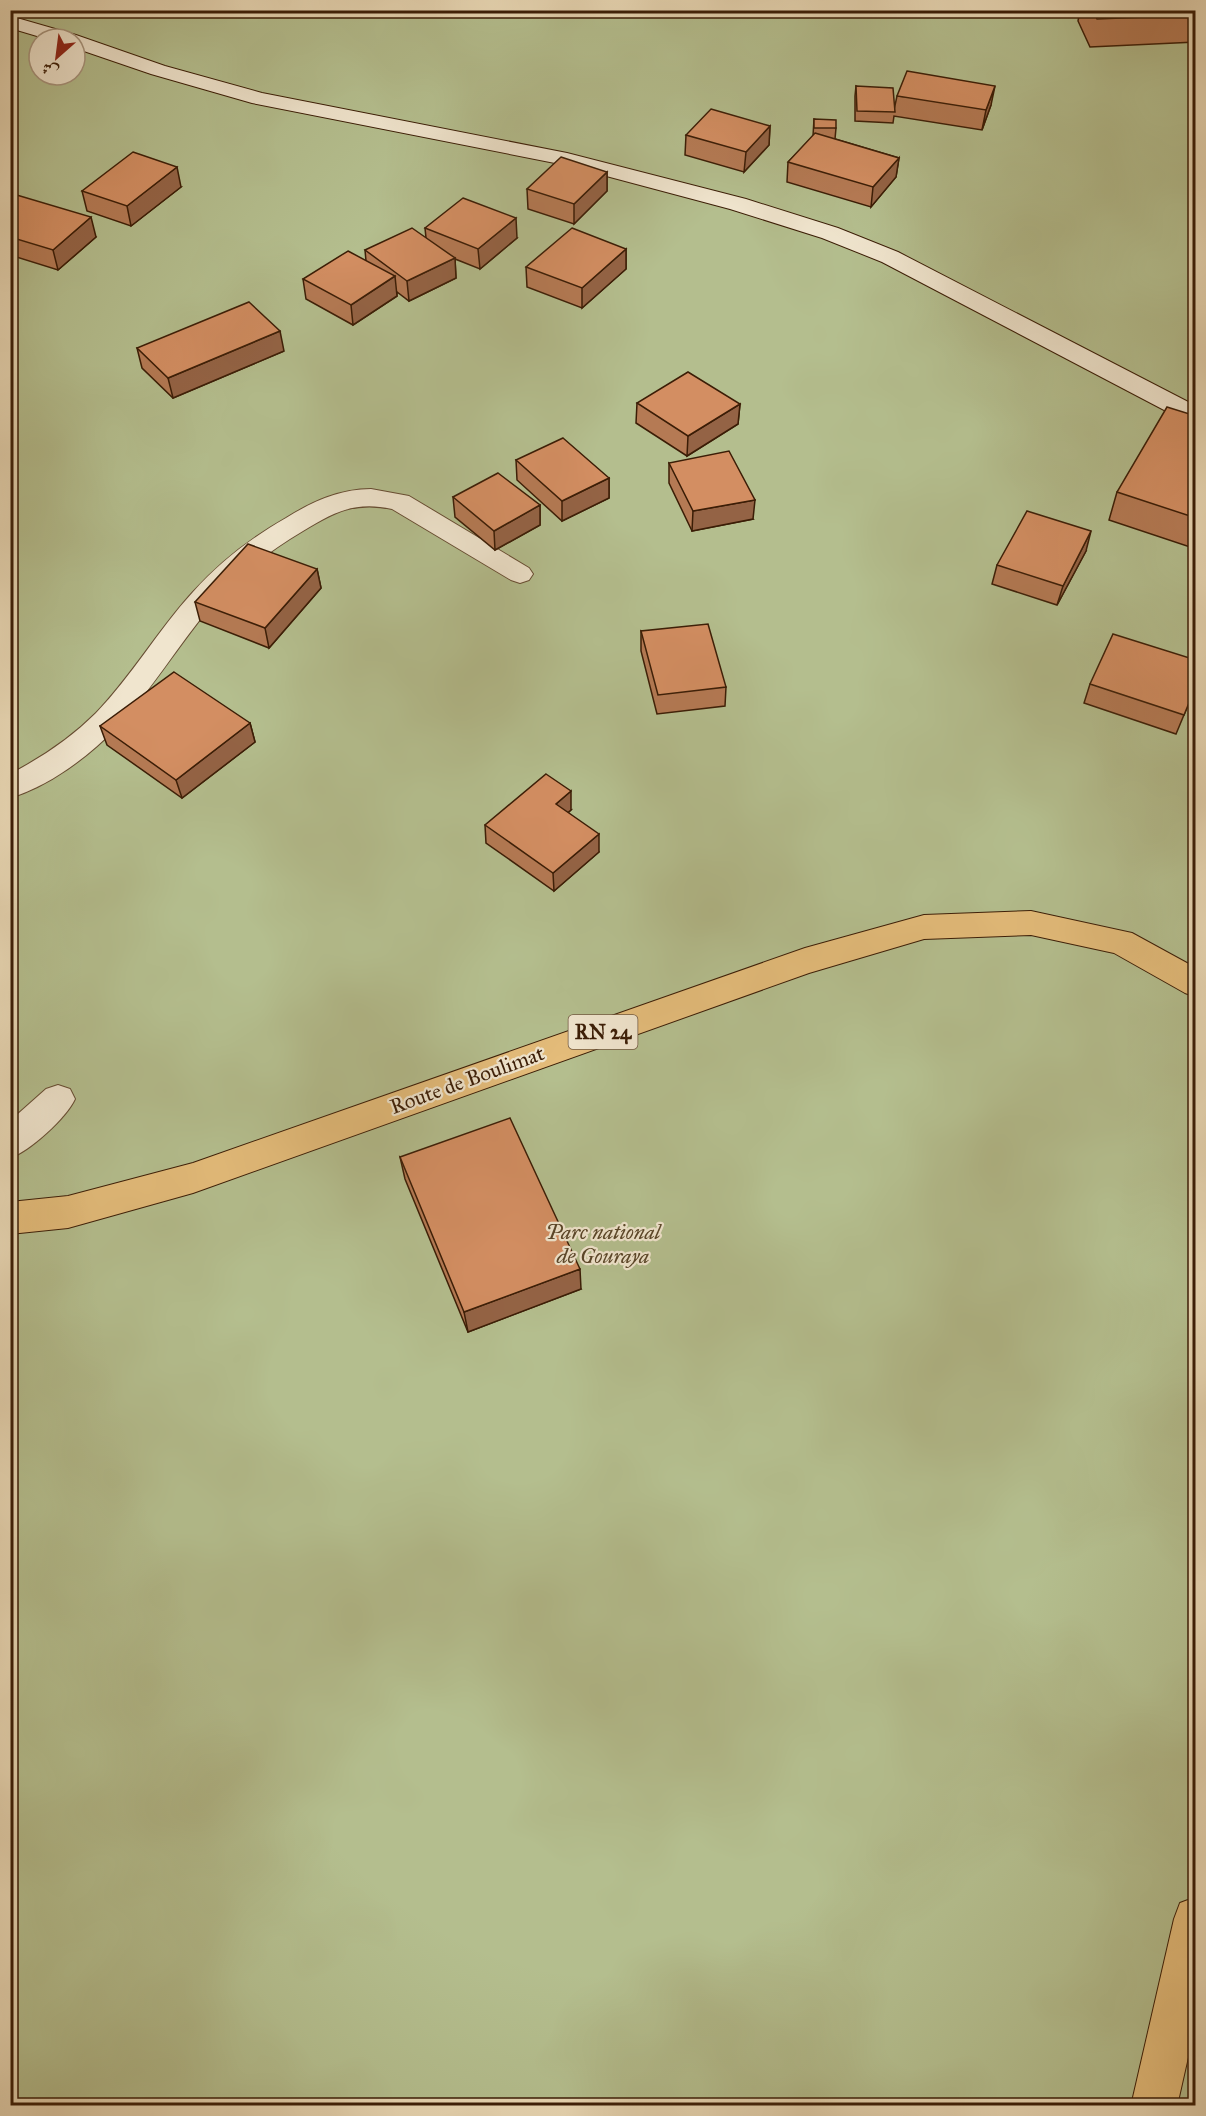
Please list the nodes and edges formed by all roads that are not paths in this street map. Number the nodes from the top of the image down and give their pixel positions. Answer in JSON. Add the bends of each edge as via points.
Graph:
{"nodes":[{"id":1,"x":10,"y":22,"type":"edge"},
{"id":2,"x":27,"y":27,"type":"edge"},
{"id":3,"x":87,"y":45,"type":"edge"},
{"id":4,"x":1196,"y":416,"type":"edge"},
{"id":5,"x":520,"y":574,"type":"dead end"},
{"id":6,"x":10,"y":787,"type":"edge"},
{"id":7,"x":1196,"y":984,"type":"edge"},
{"id":8,"x":58,"y":1099,"type":"dead end"},
{"id":9,"x":10,"y":1143,"type":"edge"},
{"id":10,"x":10,"y":1218,"type":"edge"},
{"id":11,"x":1196,"y":1919,"type":"edge"},
{"id":12,"x":1154,"y":2106,"type":"edge"}],
"edges":[{"from":1,"to":2,"type":"main road"},
{"from":3,"to":4,"type":"main road","via":[[259,99],[567,159],[830,232],[890,257]]},
{"from":5,"to":6,"type":"main road","via":[[400,502],[362,497],[331,503],[240,562],[201,601],[104,722],[53,763]]},
{"from":7,"to":10,"type":"main road","name":"Route de Boulimat","number":"RN 24","via":[[1121,942],[1031,923],[924,927],[805,961],[193,1178],[68,1212]]},
{"from":8,"to":9,"type":"main road"},
{"from":11,"to":12,"type":"main road"}]}
